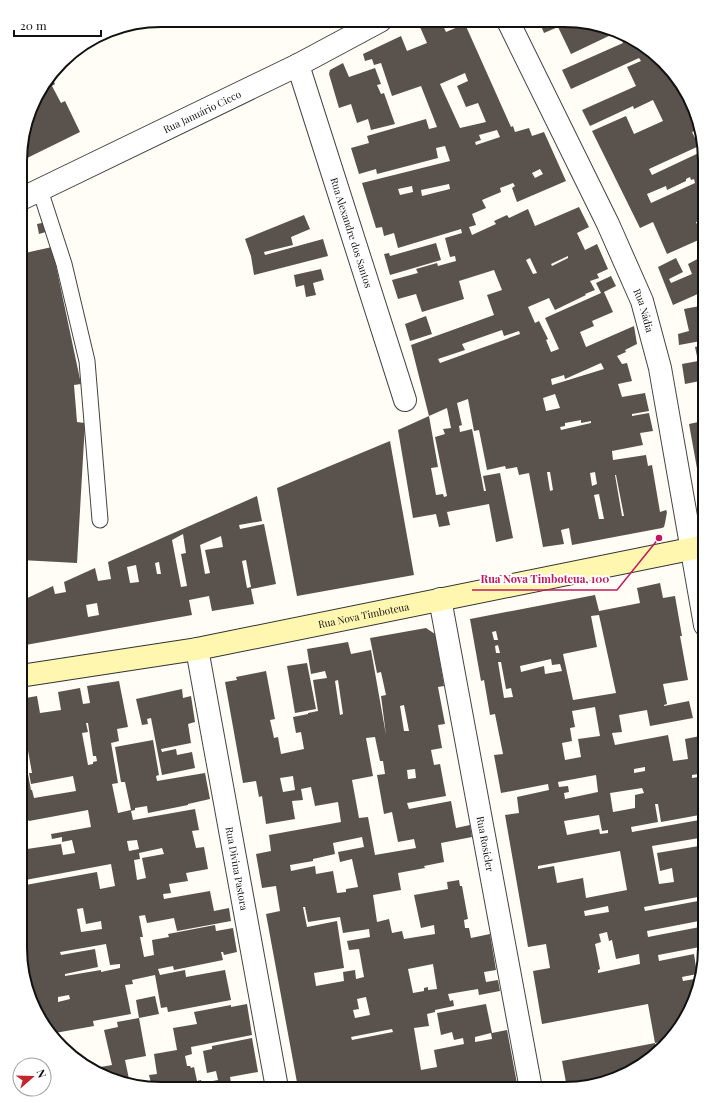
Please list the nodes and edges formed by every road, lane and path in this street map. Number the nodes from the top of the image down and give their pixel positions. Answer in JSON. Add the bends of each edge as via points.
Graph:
{"nodes":[{"id":1,"x":369,"y":27,"type":"edge"},
{"id":2,"x":511,"y":27,"type":"edge"},
{"id":3,"x":298,"y":65,"type":"junction"},
{"id":4,"x":31,"y":194,"type":"edge"},
{"id":5,"x":405,"y":400,"type":"dead end"},
{"id":6,"x":100,"y":520,"type":"dead end"},
{"id":7,"x":698,"y":547,"type":"edge"},
{"id":8,"x":440,"y":599,"type":"junction"},
{"id":9,"x":197,"y":649,"type":"junction"},
{"id":10,"x":27,"y":675,"type":"edge"},
{"id":11,"x":276,"y":1082,"type":"edge"},
{"id":12,"x":530,"y":1082,"type":"edge"}],
"edges":[{"from":1,"to":3,"type":"street","name":"Rua Januário Cicco"},
{"from":2,"to":7,"type":"street","name":"Rua Nádia","via":[[601,210],[642,301],[660,368]]},
{"from":3,"to":4,"type":"street","name":"Rua Januário Cicco"},
{"from":3,"to":5,"type":"street","name":"Rua Alexandre dos Santos"},
{"from":4,"to":6,"type":"lane","via":[[64,264],[87,361]]},
{"from":7,"to":8,"type":"main road","name":"Rua Nova Timboteua"},
{"from":8,"to":9,"type":"main road","name":"Rua Nova Timboteua"},
{"from":8,"to":12,"type":"street","name":"Rua Rosicler"},
{"from":9,"to":10,"type":"main road","name":"Rua Nova Timboteua"},
{"from":9,"to":11,"type":"street","name":"Rua Divina Pastora"}]}
